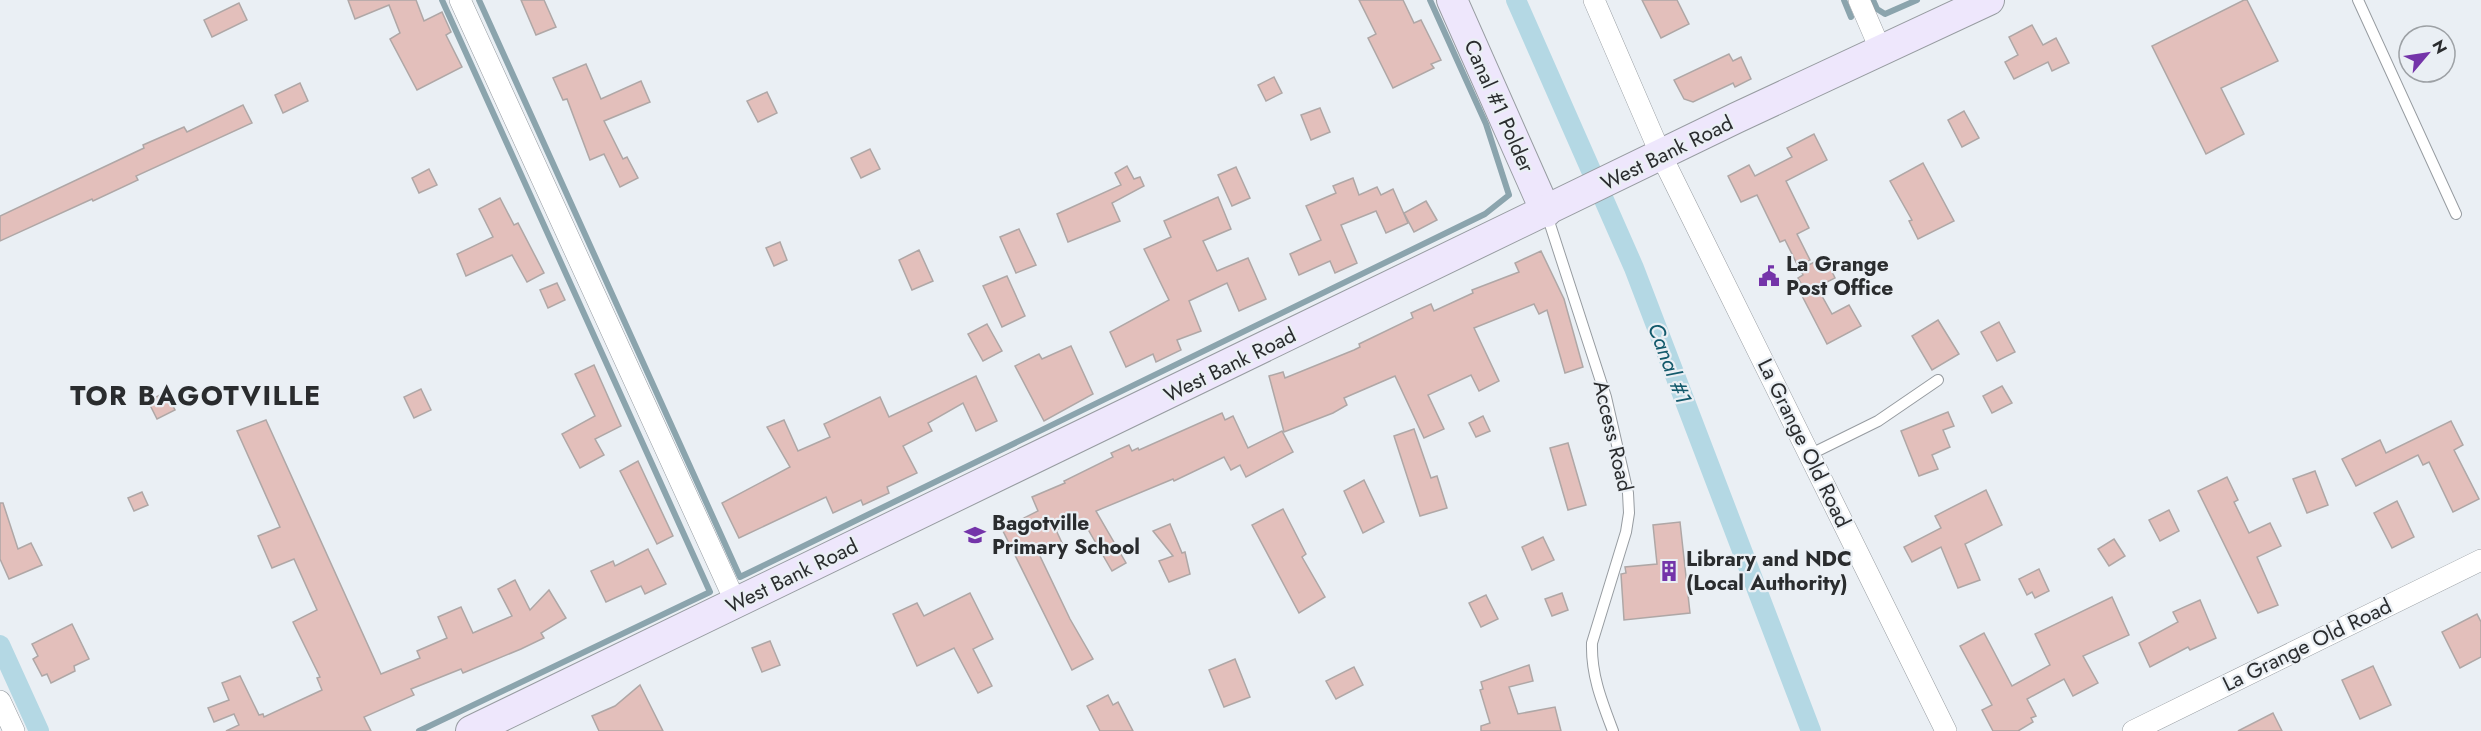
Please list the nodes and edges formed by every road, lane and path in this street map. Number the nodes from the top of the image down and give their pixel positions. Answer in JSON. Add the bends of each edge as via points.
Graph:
{"nodes":[{"id":1,"x":460,"y":0,"type":"edge"},
{"id":2,"x":1452,"y":0,"type":"edge"},
{"id":3,"x":1594,"y":0,"type":"edge"},
{"id":4,"x":1859,"y":0,"type":"edge"},
{"id":5,"x":1989,"y":0,"type":"edge"},
{"id":6,"x":2358,"y":0,"type":"edge"},
{"id":7,"x":1881,"y":51,"type":"junction"},
{"id":8,"x":1652,"y":160,"type":"junction"},
{"id":9,"x":1557,"y":207,"type":"junction"},
{"id":10,"x":2456,"y":214,"type":"dead end"},
{"id":11,"x":1938,"y":380,"type":"dead end"},
{"id":12,"x":1809,"y":455,"type":"junction"},
{"id":13,"x":2481,"y":560,"type":"edge"},
{"id":14,"x":736,"y":603,"type":"junction"},
{"id":15,"x":0,"y":701,"type":"edge"},
{"id":16,"x":14,"y":731,"type":"edge"},
{"id":17,"x":471,"y":731,"type":"edge"},
{"id":18,"x":1613,"y":731,"type":"edge"},
{"id":19,"x":1946,"y":731,"type":"edge"},
{"id":20,"x":2133,"y":731,"type":"edge"}],
"edges":[{"from":1,"to":14,"type":"street"},
{"from":2,"to":9,"type":"street","name":"Canal #1 Polder"},
{"from":3,"to":8,"type":"street","name":"La Grange Old Road"},
{"from":4,"to":7,"type":"street"},
{"from":5,"to":7,"type":"street","name":"West Bank Road"},
{"from":6,"to":10,"type":"lane"},
{"from":7,"to":8,"type":"street","name":"West Bank Road"},
{"from":8,"to":9,"type":"street","name":"West Bank Road"},
{"from":8,"to":12,"type":"street","name":"La Grange Old Road"},
{"from":9,"to":14,"type":"street","name":"West Bank Road"},
{"from":9,"to":18,"type":"lane","name":"Access Road","via":[[1628,493],[1626,532],[1592,643],[1598,691]]},
{"from":11,"to":12,"type":"lane","via":[[1878,421]]},
{"from":12,"to":19,"type":"street","name":"La Grange Old Road"},
{"from":13,"to":20,"type":"street","name":"La Grange Old Road"},
{"from":14,"to":17,"type":"street","name":"West Bank Road"},
{"from":15,"to":16,"type":"street"}]}
